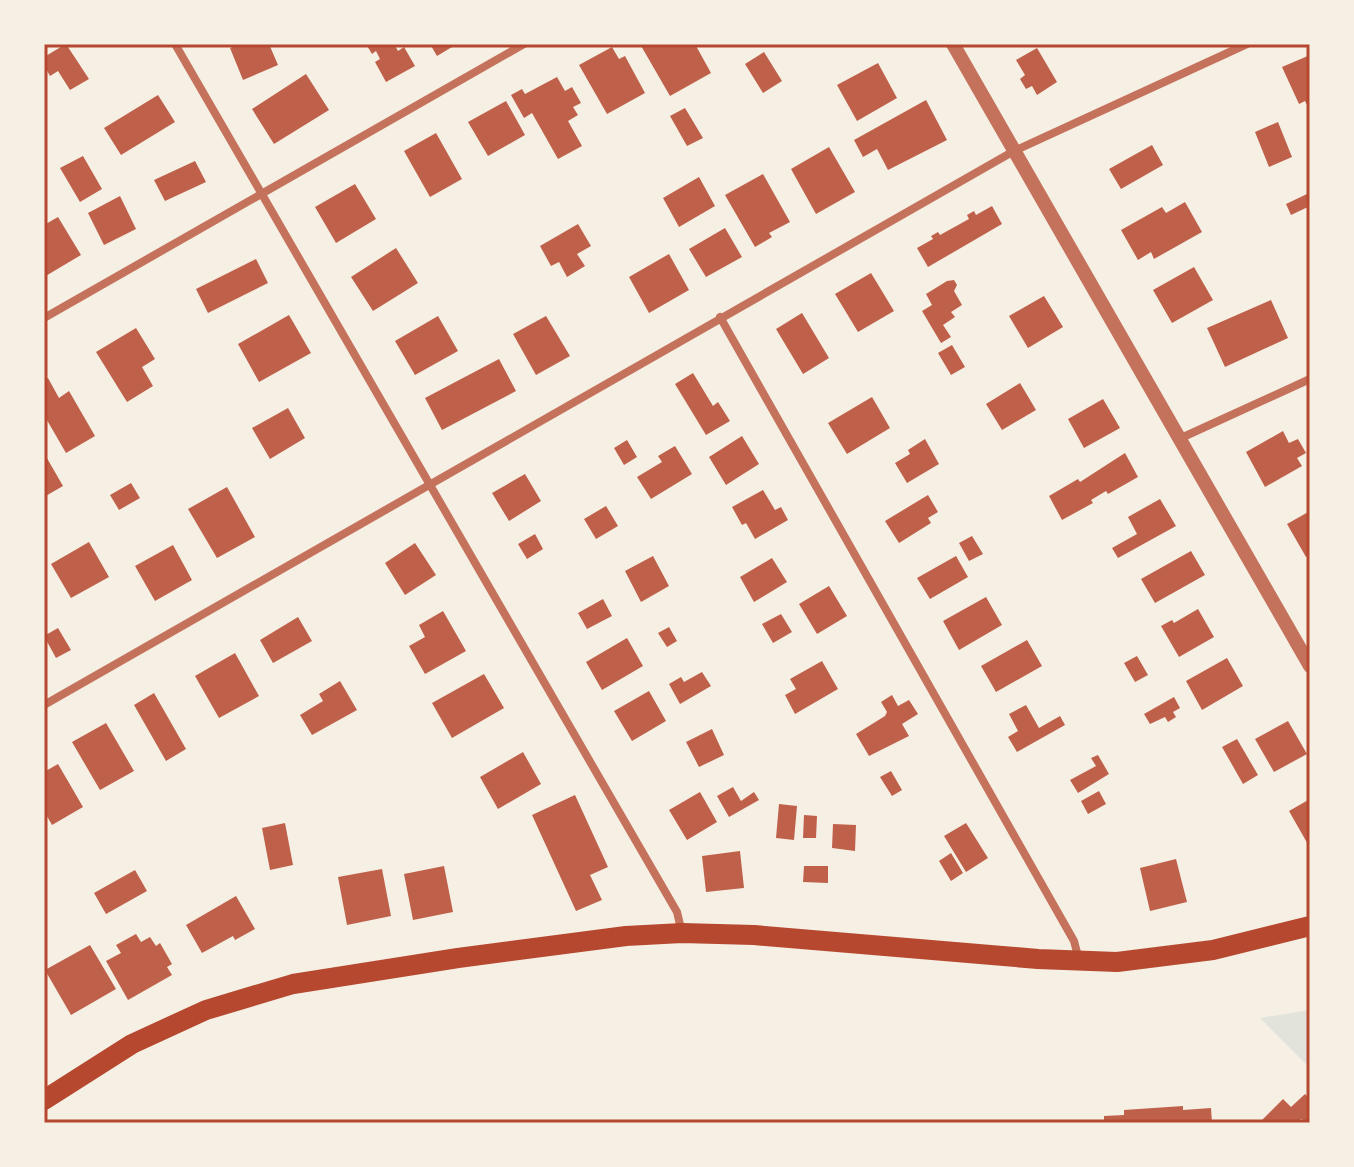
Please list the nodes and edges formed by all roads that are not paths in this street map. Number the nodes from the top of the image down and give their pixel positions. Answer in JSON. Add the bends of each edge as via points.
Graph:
{"nodes":[{"id":1,"x":175,"y":44,"type":"edge"},
{"id":2,"x":524,"y":44,"type":"edge"},
{"id":3,"x":953,"y":44,"type":"edge"},
{"id":4,"x":1247,"y":44,"type":"edge"},
{"id":5,"x":1014,"y":151,"type":"junction"},
{"id":6,"x":260,"y":193,"type":"junction"},
{"id":7,"x":720,"y":317,"type":"junction"},
{"id":8,"x":44,"y":318,"type":"edge"},
{"id":9,"x":1310,"y":379,"type":"edge"},
{"id":10,"x":1181,"y":438,"type":"junction"},
{"id":11,"x":430,"y":484,"type":"junction"},
{"id":12,"x":1310,"y":666,"type":"edge"},
{"id":13,"x":44,"y":705,"type":"edge"},
{"id":14,"x":1310,"y":926,"type":"edge"},
{"id":15,"x":682,"y":933,"type":"junction"},
{"id":16,"x":1079,"y":961,"type":"junction"},
{"id":17,"x":44,"y":1100,"type":"edge"}],
"edges":[{"from":1,"to":6,"type":"street"},
{"from":2,"to":6,"type":"street"},
{"from":3,"to":5,"type":"street"},
{"from":4,"to":5,"type":"street"},
{"from":5,"to":7,"type":"street"},
{"from":5,"to":10,"type":"street"},
{"from":6,"to":8,"type":"street"},
{"from":6,"to":11,"type":"street"},
{"from":7,"to":11,"type":"street"},
{"from":7,"to":16,"type":"street","via":[[1074,941]]},
{"from":9,"to":10,"type":"street"},
{"from":10,"to":12,"type":"street"},
{"from":11,"to":13,"type":"street"},
{"from":11,"to":15,"type":"street","via":[[677,912]]},
{"from":14,"to":16,"type":"main road","via":[[1166,958]]},
{"from":15,"to":16,"type":"main road"},
{"from":15,"to":17,"type":"main road","via":[[458,958],[248,995],[132,1044]]}]}
